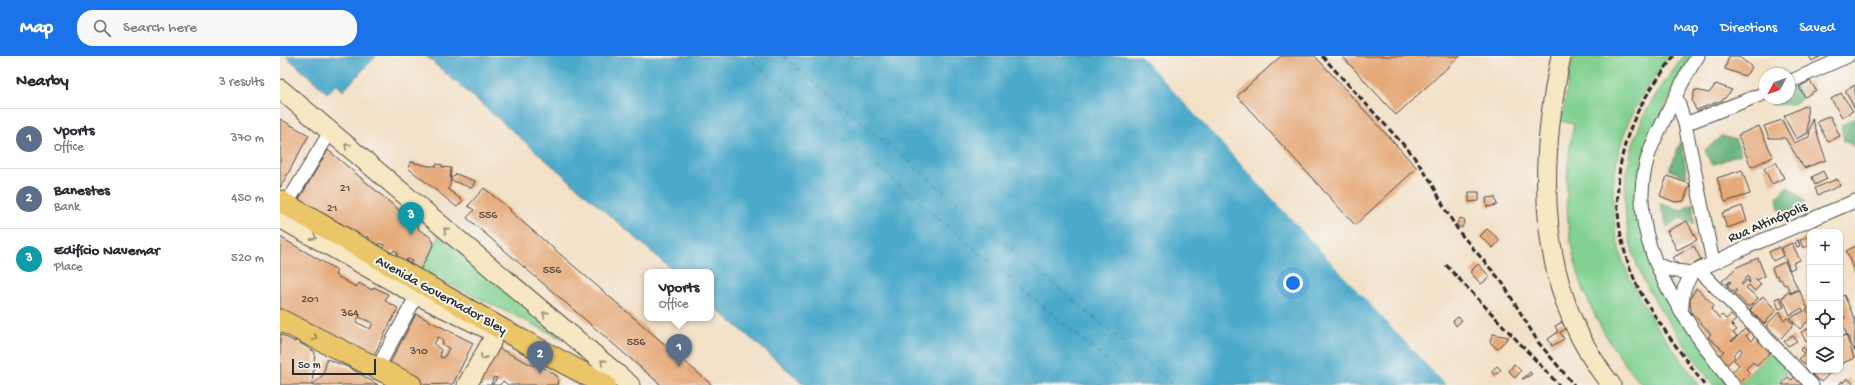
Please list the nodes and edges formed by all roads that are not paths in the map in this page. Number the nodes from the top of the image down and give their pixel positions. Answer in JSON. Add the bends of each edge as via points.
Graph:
{"nodes":[{"id":1,"x":1561,"y":56,"type":"edge"},
{"id":2,"x":1698,"y":56,"type":"edge"},
{"id":3,"x":1848,"y":56,"type":"edge"},
{"id":4,"x":1795,"y":79,"type":"edge"},
{"id":5,"x":280,"y":89,"type":"edge"},
{"id":6,"x":1759,"y":95,"type":"edge"},
{"id":7,"x":1676,"y":96,"type":"junction"},
{"id":8,"x":1684,"y":124,"type":"junction"},
{"id":9,"x":330,"y":132,"type":"junction"},
{"id":10,"x":1855,"y":201,"type":"edge"},
{"id":11,"x":285,"y":203,"type":"edge"},
{"id":12,"x":1713,"y":262,"type":"junction"},
{"id":13,"x":1657,"y":265,"type":"junction"},
{"id":14,"x":1696,"y":271,"type":"junction"},
{"id":15,"x":417,"y":295,"type":"junction"},
{"id":16,"x":1681,"y":312,"type":"junction"},
{"id":17,"x":280,"y":320,"type":"edge"},
{"id":18,"x":377,"y":370,"type":"junction"},
{"id":19,"x":412,"y":385,"type":"edge"},
{"id":20,"x":467,"y":385,"type":"edge"},
{"id":21,"x":605,"y":385,"type":"edge"},
{"id":22,"x":630,"y":385,"type":"edge"},
{"id":23,"x":1611,"y":385,"type":"edge"},
{"id":24,"x":1733,"y":385,"type":"edge"},
{"id":25,"x":1812,"y":385,"type":"edge"}],
"edges":[{"from":1,"to":23,"type":"street","via":[[1553,97],[1546,172],[1550,238],[1560,285],[1573,324],[1593,360]]},
{"from":2,"to":7,"type":"street"},
{"from":3,"to":4,"type":"street"},
{"from":5,"to":9,"type":"street"},
{"from":6,"to":8,"type":"street"},
{"from":7,"to":8,"type":"street"},
{"from":7,"to":13,"type":"street","via":[[1648,155],[1643,182],[1644,219]]},
{"from":8,"to":12,"type":"street"},
{"from":9,"to":11,"type":"street"},
{"from":22,"to":9,"type":"street","one_way":true},
{"from":10,"to":12,"type":"street","name":"Rua Altinópolis"},
{"from":11,"to":15,"type":"street","name":"Avenida Governador Bley","one_way":true},
{"from":11,"to":21,"type":"main road","name":"Avenida Governador Bley","via":[[470,311]]},
{"from":12,"to":14,"type":"street","name":"Rua Altinópolis"},
{"from":13,"to":14,"type":"street","via":[[1676,271]]},
{"from":13,"to":16,"type":"street"},
{"from":14,"to":16,"type":"street","via":[[1684,289]]},
{"from":14,"to":25,"type":"street"},
{"from":15,"to":18,"type":"street"},
{"from":15,"to":20,"type":"street","name":"Avenida Governador Bley","one_way":true,"via":[[487,328],[492,333],[492,340]]},
{"from":16,"to":24,"type":"street"},
{"from":17,"to":18,"type":"main road","one_way":true},
{"from":18,"to":19,"type":"main road"}]}
